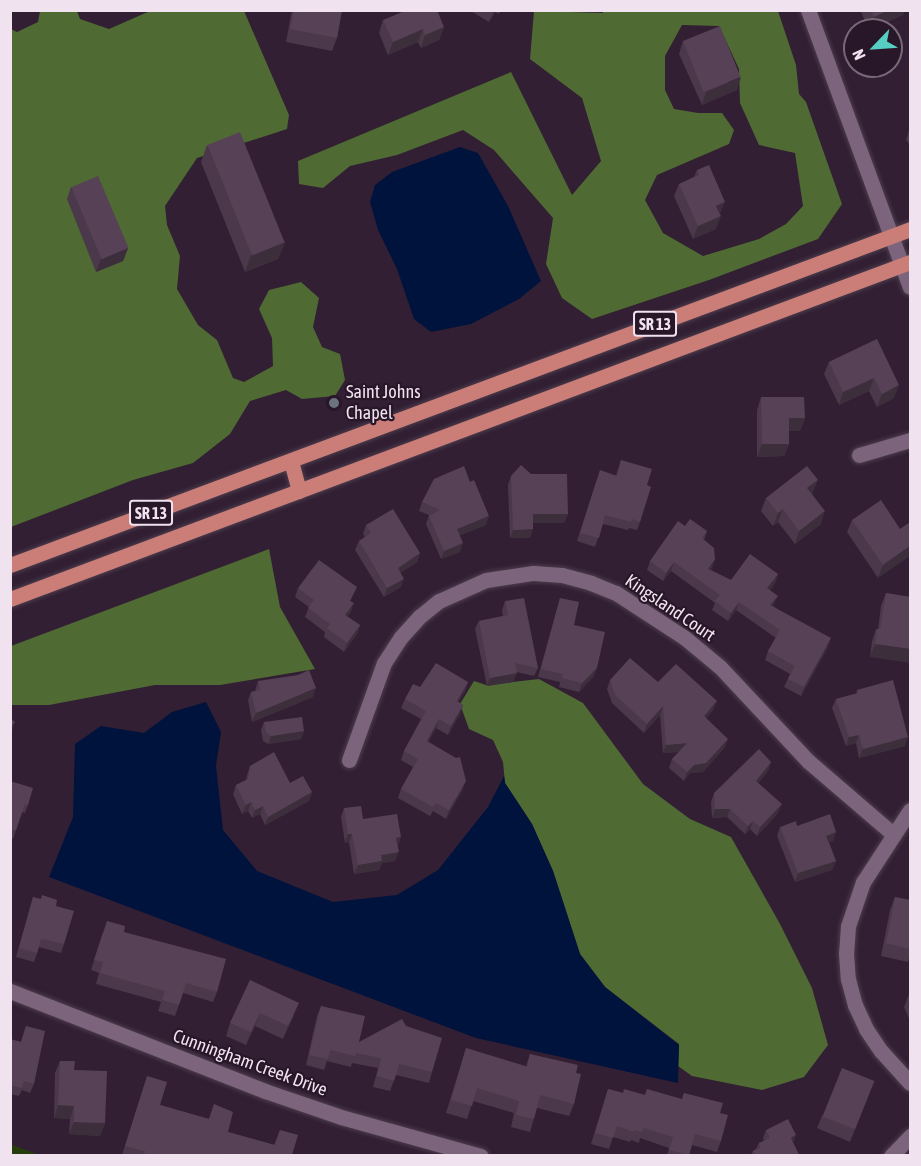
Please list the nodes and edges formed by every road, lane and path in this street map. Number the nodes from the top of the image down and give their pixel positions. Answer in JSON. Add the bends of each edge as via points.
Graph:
{"nodes":[{"id":1,"x":808,"y":10,"type":"edge"},
{"id":2,"x":910,"y":229,"type":"edge"},
{"id":3,"x":893,"y":236,"type":"junction"},
{"id":4,"x":907,"y":263,"type":"edge"},
{"id":5,"x":910,"y":287,"type":"edge"},
{"id":6,"x":910,"y":440,"type":"edge"},
{"id":7,"x":860,"y":455,"type":"dead end"},
{"id":8,"x":291,"y":461,"type":"junction"},
{"id":9,"x":299,"y":491,"type":"junction"},
{"id":10,"x":10,"y":565,"type":"edge"},
{"id":11,"x":10,"y":599,"type":"edge"},
{"id":12,"x":349,"y":760,"type":"dead end"},
{"id":13,"x":910,"y":810,"type":"edge"},
{"id":14,"x":894,"y":835,"type":"junction"},
{"id":15,"x":10,"y":992,"type":"edge"},
{"id":16,"x":910,"y":1083,"type":"edge"},
{"id":17,"x":910,"y":1136,"type":"edge"},
{"id":18,"x":481,"y":1155,"type":"edge"},
{"id":19,"x":891,"y":1155,"type":"edge"}],
"edges":[{"from":1,"to":3,"type":"street"},
{"from":2,"to":3,"type":"main road","number":"SR 13"},
{"from":3,"to":4,"type":"street"},
{"from":3,"to":8,"type":"main road","number":"SR 13"},
{"from":4,"to":5,"type":"street"},
{"from":4,"to":9,"type":"main road","number":"SR 13"},
{"from":6,"to":7,"type":"street"},
{"from":8,"to":9,"type":"main road"},
{"from":8,"to":10,"type":"main road","number":"SR 13"},
{"from":9,"to":11,"type":"main road","number":"SR 13"},
{"from":12,"to":14,"type":"street","name":"Kingsland Court","via":[[384,663],[419,617],[439,601],[486,580],[533,573],[562,575],[616,593],[685,639],[720,667],[816,769]]},
{"from":13,"to":14,"type":"street"},
{"from":14,"to":16,"type":"street","via":[[854,903],[846,953],[852,996],[866,1029]]},
{"from":15,"to":18,"type":"street","name":"Cunningham Creek Drive","via":[[265,1091],[341,1117]]},
{"from":17,"to":19,"type":"street"}]}
